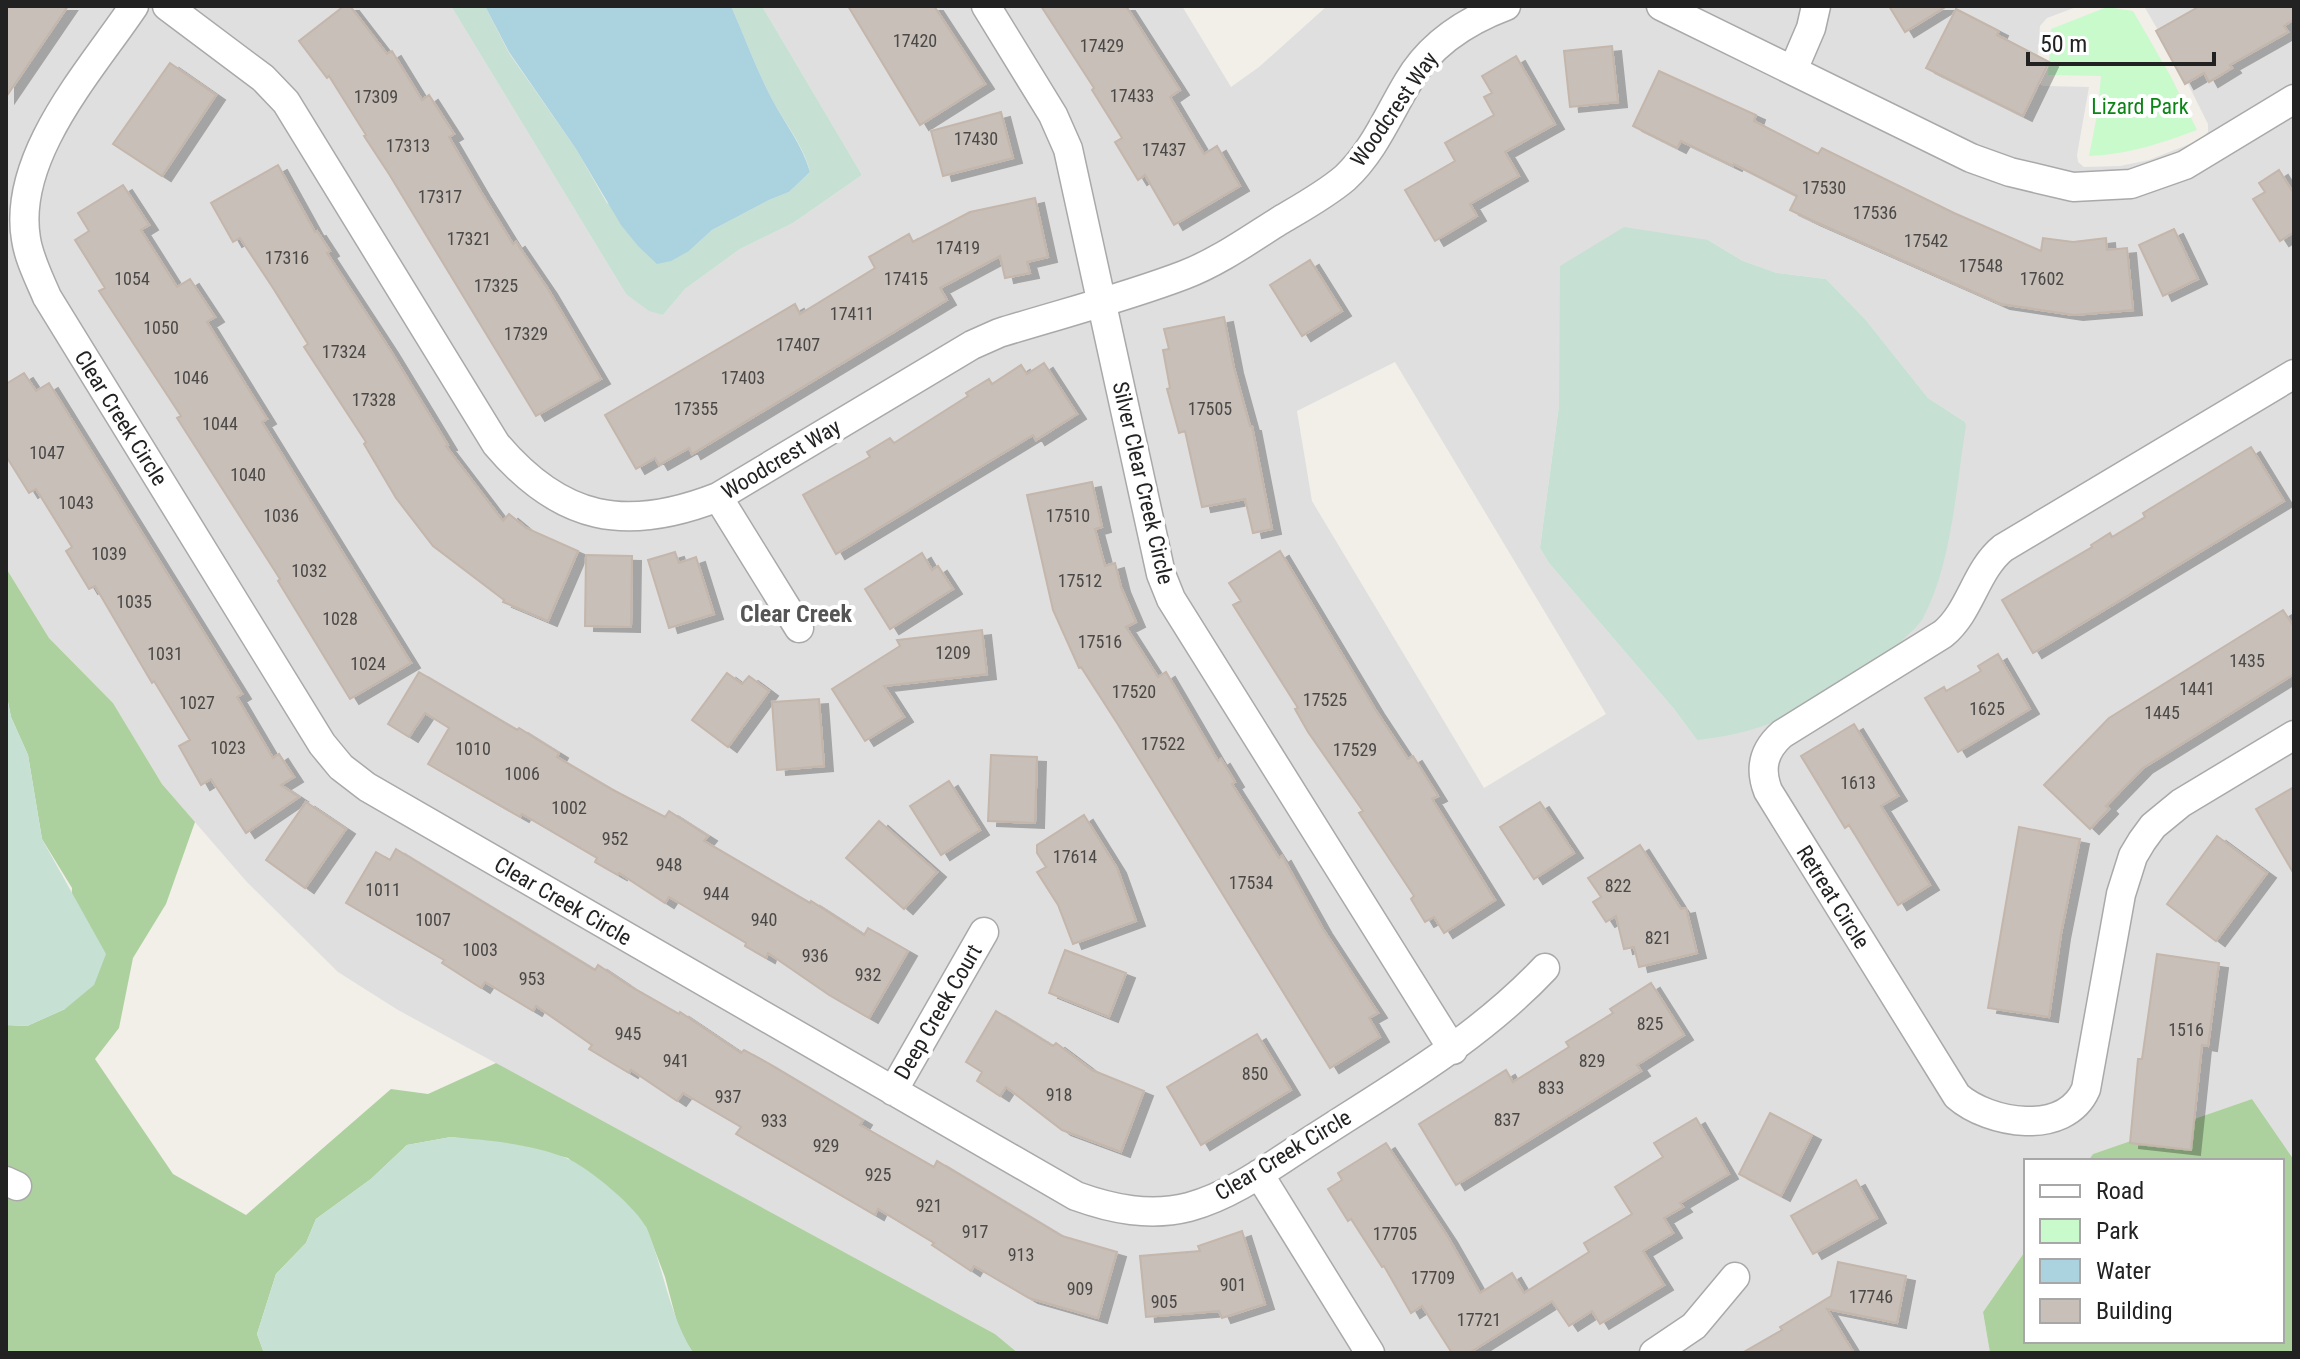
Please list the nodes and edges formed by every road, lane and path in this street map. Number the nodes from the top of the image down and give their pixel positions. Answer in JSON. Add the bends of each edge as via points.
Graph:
{"nodes":[{"id":1,"x":134,"y":6,"type":"edge"},
{"id":2,"x":167,"y":6,"type":"edge"},
{"id":3,"x":986,"y":6,"type":"edge"},
{"id":4,"x":1506,"y":6,"type":"edge"},
{"id":5,"x":1661,"y":6,"type":"edge"},
{"id":6,"x":1816,"y":6,"type":"edge"},
{"id":7,"x":1793,"y":70,"type":"junction"},
{"id":8,"x":2294,"y":99,"type":"edge"},
{"id":9,"x":16,"y":237,"type":"edge"},
{"id":10,"x":1102,"y":301,"type":"junction"},
{"id":11,"x":2294,"y":374,"type":"edge"},
{"id":12,"x":718,"y":497,"type":"junction"},
{"id":13,"x":799,"y":628,"type":"dead end"},
{"id":14,"x":2294,"y":735,"type":"edge"},
{"id":15,"x":984,"y":932,"type":"dead end"},
{"id":16,"x":1545,"y":968,"type":"dead end"},
{"id":17,"x":1453,"y":1050,"type":"junction"},
{"id":18,"x":893,"y":1091,"type":"junction"},
{"id":19,"x":1259,"y":1174,"type":"junction"},
{"id":20,"x":1735,"y":1277,"type":"dead end"},
{"id":21,"x":1370,"y":1353,"type":"edge"},
{"id":22,"x":1654,"y":1353,"type":"edge"}],
"edges":[{"from":1,"to":9,"type":"street","name":"Clear Creek Circle","via":[[43,144]]},
{"from":2,"to":12,"type":"street","name":"Woodcrest Way","via":[[263,78],[286,102],[496,444],[517,468],[563,501],[626,517],[681,512]]},
{"from":3,"to":10,"type":"street","name":"Silver Clear Creek Circle","via":[[1068,149]]},
{"from":4,"to":10,"type":"street","name":"Woodcrest Way","via":[[1453,32],[1429,53],[1367,154],[1345,178],[1216,260]]},
{"from":5,"to":7,"type":"street"},
{"from":6,"to":7,"type":"street"},
{"from":7,"to":8,"type":"street","via":[[1971,158],[2073,187],[2131,184],[2185,165]]},
{"from":9,"to":18,"type":"street","name":"Clear Creek Circle","via":[[47,297],[341,767],[367,787]]},
{"from":10,"to":12,"type":"street","name":"Woodcrest Way","via":[[972,345]]},
{"from":10,"to":17,"type":"street","name":"Silver Clear Creek Circle","via":[[1161,574],[1171,599]]},
{"from":11,"to":14,"type":"street","name":"Retreat Circle","via":[[2003,548],[1987,565],[1954,625],[1782,734],[1769,748],[1763,772],[1768,791],[1957,1096],[1990,1116],[2037,1120],[2067,1111],[2083,1097],[2121,894],[2142,841],[2181,803]]},
{"from":12,"to":13,"type":"street"},
{"from":15,"to":18,"type":"street","name":"Deep Creek Court"},
{"from":16,"to":17,"type":"street","name":"Clear Creek Circle"},
{"from":17,"to":19,"type":"street","name":"Clear Creek Circle"},
{"from":18,"to":19,"type":"street","name":"Clear Creek Circle","via":[[1076,1196],[1127,1211],[1187,1208]]},
{"from":19,"to":21,"type":"street"},
{"from":20,"to":22,"type":"street","via":[[1694,1326]]}]}
